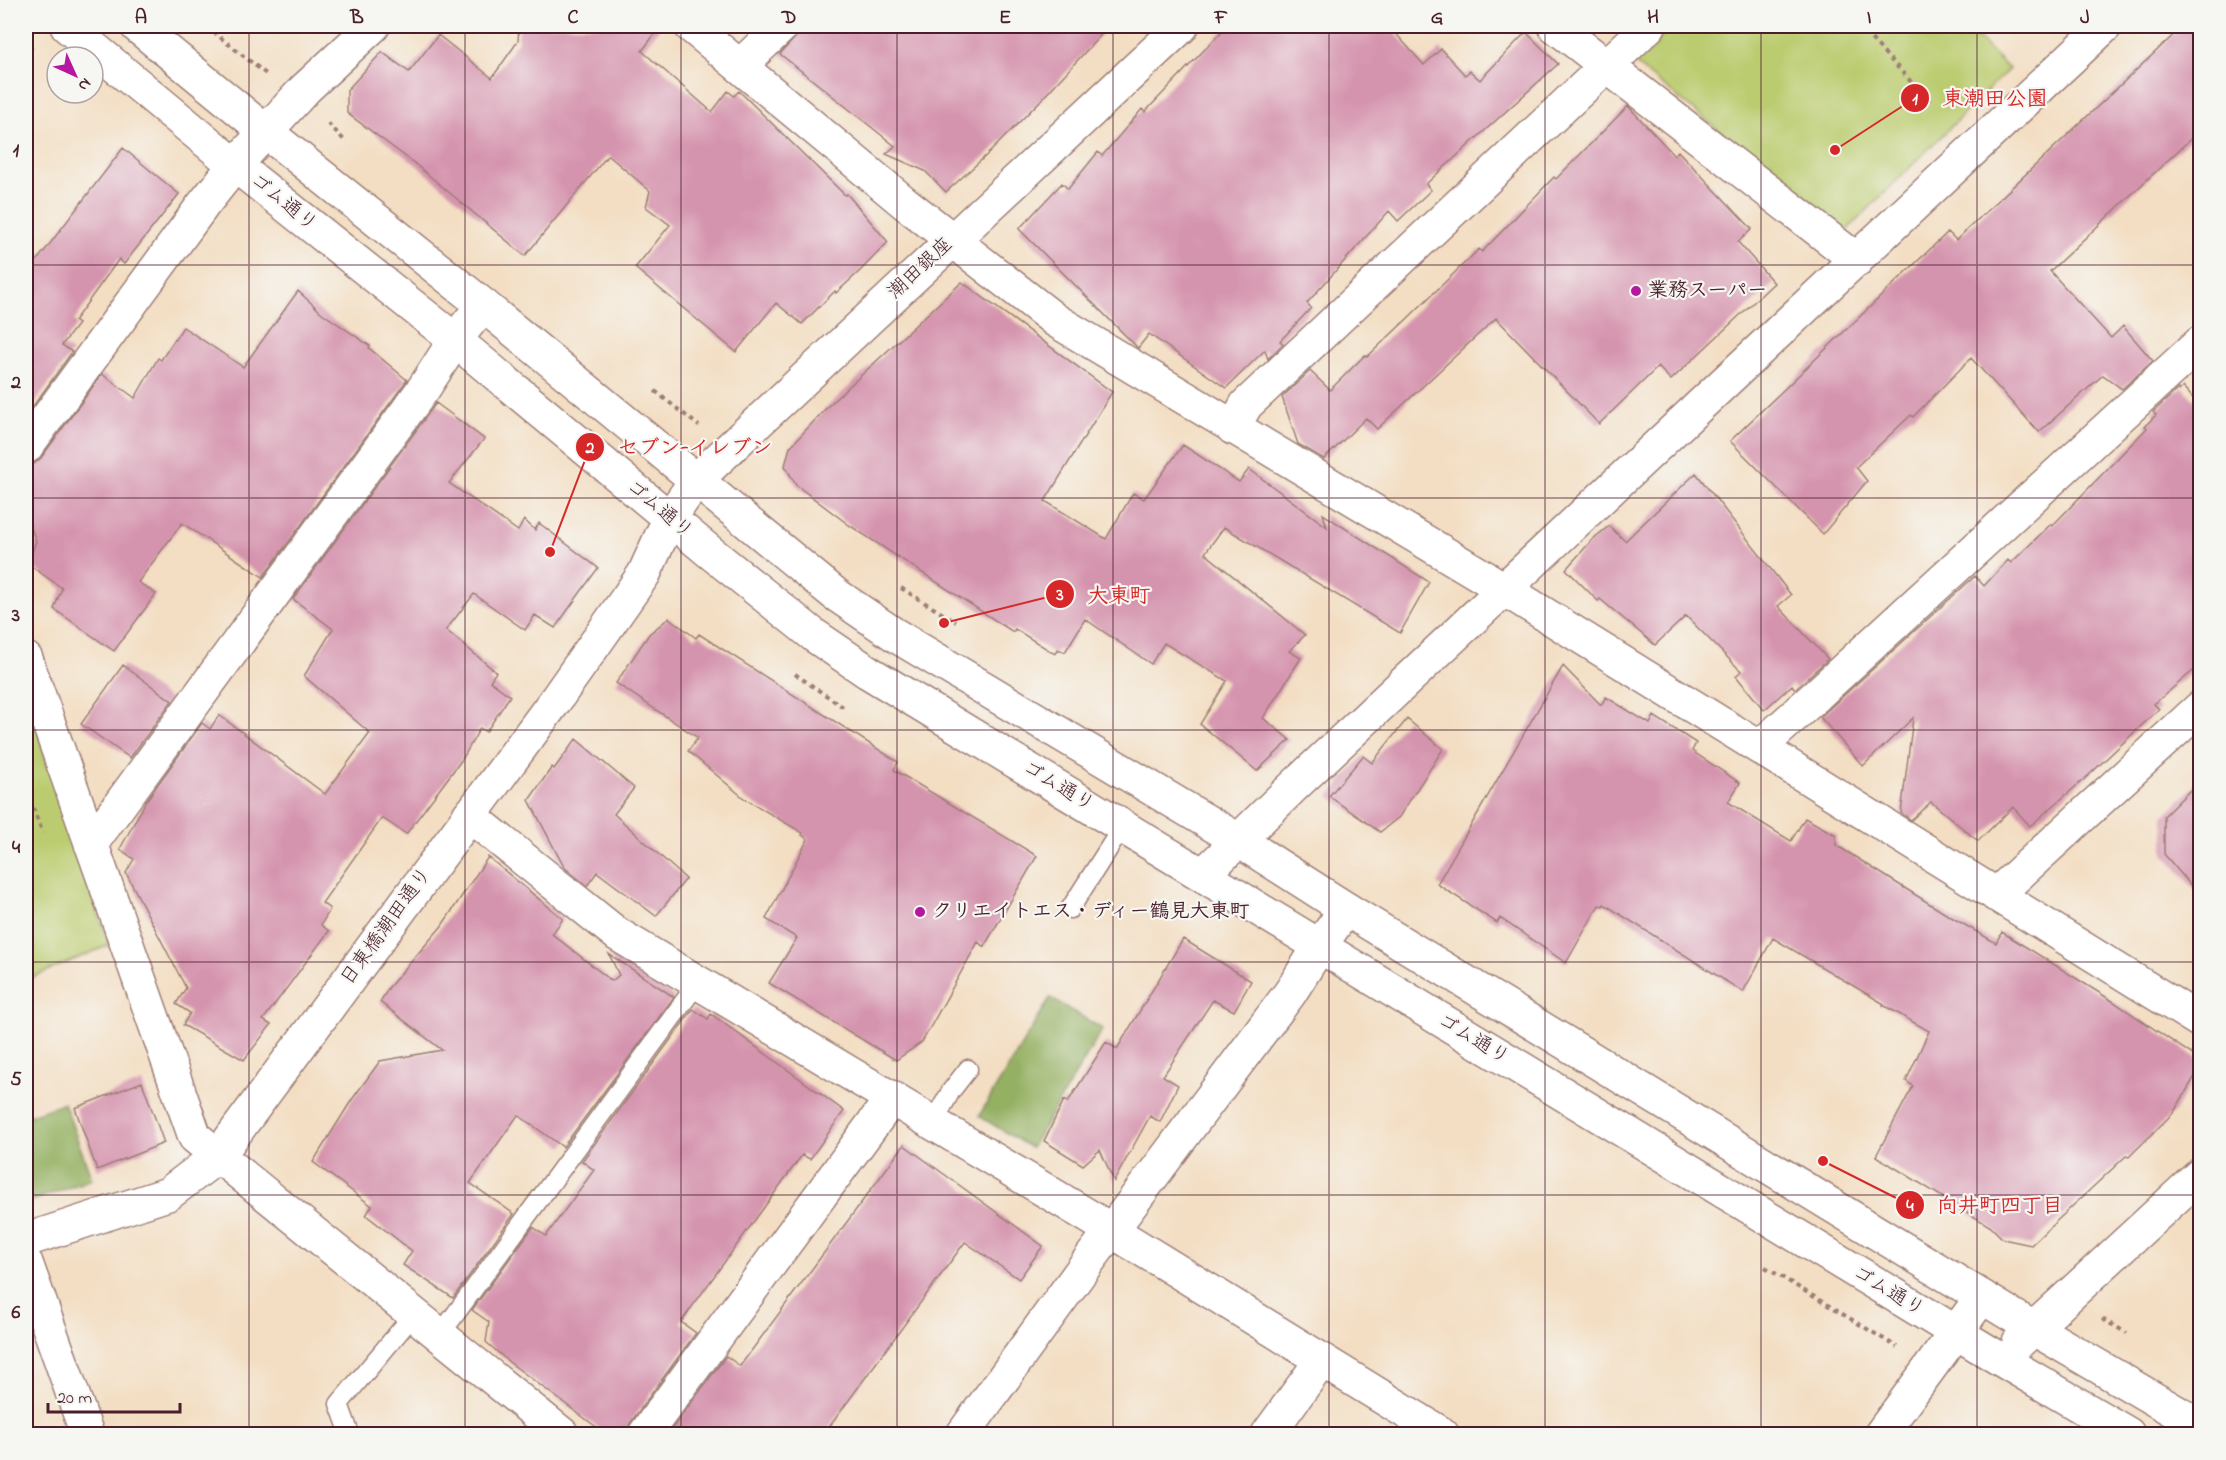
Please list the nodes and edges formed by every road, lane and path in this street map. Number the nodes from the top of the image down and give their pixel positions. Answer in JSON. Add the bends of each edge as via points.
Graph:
{"nodes":[{"id":1,"x":67,"y":26,"type":"edge"},
{"id":2,"x":137,"y":26,"type":"edge"},
{"id":3,"x":206,"y":26,"type":"edge"},
{"id":4,"x":373,"y":26,"type":"edge"},
{"id":5,"x":691,"y":26,"type":"edge"},
{"id":6,"x":782,"y":26,"type":"edge"},
{"id":7,"x":1182,"y":26,"type":"edge"},
{"id":8,"x":1555,"y":26,"type":"edge"},
{"id":9,"x":1649,"y":26,"type":"edge"},
{"id":10,"x":1859,"y":26,"type":"edge"},
{"id":11,"x":2104,"y":26,"type":"edge"},
{"id":12,"x":1608,"y":65,"type":"junction"},
{"id":13,"x":740,"y":66,"type":"junction"},
{"id":14,"x":266,"y":74,"type":"dead end"},
{"id":15,"x":1930,"y":103,"type":"dead end"},
{"id":16,"x":265,"y":131,"type":"junction"},
{"id":17,"x":235,"y":165,"type":"junction"},
{"id":18,"x":952,"y":240,"type":"junction"},
{"id":19,"x":1857,"y":260,"type":"junction"},
{"id":20,"x":483,"y":304,"type":"junction"},
{"id":21,"x":455,"y":340,"type":"junction"},
{"id":22,"x":2200,"y":343,"type":"edge"},
{"id":23,"x":1233,"y":428,"type":"junction"},
{"id":24,"x":26,"y":447,"type":"edge"},
{"id":25,"x":697,"y":479,"type":"junction"},
{"id":26,"x":669,"y":519,"type":"junction"},
{"id":27,"x":897,"y":585,"type":"dead end"},
{"id":28,"x":1504,"y":589,"type":"junction"},
{"id":29,"x":957,"y":622,"type":"dead end"},
{"id":30,"x":26,"y":659,"type":"edge"},
{"id":31,"x":2200,"y":708,"type":"edge"},
{"id":32,"x":1760,"y":747,"type":"junction"},
{"id":33,"x":469,"y":815,"type":"junction"},
{"id":34,"x":1123,"y":826,"type":"junction"},
{"id":35,"x":1238,"y":840,"type":"junction"},
{"id":36,"x":91,"y":844,"type":"junction"},
{"id":37,"x":1203,"y":875,"type":"junction"},
{"id":38,"x":1996,"y":895,"type":"junction"},
{"id":39,"x":1070,"y":909,"type":"dead end"},
{"id":40,"x":1346,"y":909,"type":"junction"},
{"id":41,"x":1319,"y":946,"type":"junction"},
{"id":42,"x":699,"y":981,"type":"junction"},
{"id":43,"x":2200,"y":1021,"type":"edge"},
{"id":44,"x":968,"y":1069,"type":"dead end"},
{"id":45,"x":892,"y":1098,"type":"junction"},
{"id":46,"x":933,"y":1123,"type":"junction"},
{"id":47,"x":218,"y":1156,"type":"junction"},
{"id":48,"x":2200,"y":1175,"type":"edge"},
{"id":49,"x":1112,"y":1230,"type":"junction"},
{"id":50,"x":26,"y":1240,"type":"edge"},
{"id":51,"x":26,"y":1263,"type":"edge"},
{"id":52,"x":1982,"y":1297,"type":"junction"},
{"id":53,"x":414,"y":1314,"type":"junction"},
{"id":54,"x":2033,"y":1328,"type":"junction"},
{"id":55,"x":1955,"y":1332,"type":"junction"},
{"id":56,"x":440,"y":1335,"type":"junction"},
{"id":57,"x":2000,"y":1359,"type":"junction"},
{"id":58,"x":1322,"y":1360,"type":"junction"},
{"id":59,"x":2190,"y":1427,"type":"edge"},
{"id":60,"x":87,"y":1434,"type":"edge"},
{"id":61,"x":350,"y":1434,"type":"edge"},
{"id":62,"x":562,"y":1434,"type":"edge"},
{"id":63,"x":645,"y":1434,"type":"edge"},
{"id":64,"x":963,"y":1434,"type":"edge"},
{"id":65,"x":1268,"y":1434,"type":"edge"},
{"id":66,"x":1442,"y":1434,"type":"edge"},
{"id":67,"x":1881,"y":1434,"type":"edge"},
{"id":68,"x":2128,"y":1434,"type":"edge"}],
"edges":[{"from":1,"to":17,"type":"street","name":"ゴム通り"},
{"from":2,"to":16,"type":"street"},
{"from":3,"to":14,"type":"path"},
{"from":4,"to":16,"type":"street"},
{"from":5,"to":13,"type":"street"},
{"from":6,"to":13,"type":"street"},
{"from":7,"to":18,"type":"street","name":"潮田銀座"},
{"from":8,"to":12,"type":"street"},
{"from":9,"to":12,"type":"street"},
{"from":10,"to":15,"type":"path"},
{"from":11,"to":19,"type":"street"},
{"from":12,"to":19,"type":"street"},
{"from":12,"to":23,"type":"street","via":[[1246,405]]},
{"from":13,"to":18,"type":"street"},
{"from":16,"to":17,"type":"street"},
{"from":16,"to":20,"type":"street"},
{"from":17,"to":21,"type":"street","name":"ゴム通り"},
{"from":17,"to":24,"type":"street"},
{"from":18,"to":23,"type":"street","via":[[1055,320]]},
{"from":18,"to":25,"type":"street","name":"潮田銀座"},
{"from":19,"to":28,"type":"street"},
{"from":20,"to":21,"type":"street"},
{"from":20,"to":25,"type":"street"},
{"from":21,"to":26,"type":"street","name":"ゴム通り"},
{"from":21,"to":36,"type":"street"},
{"from":22,"to":32,"type":"street"},
{"from":23,"to":28,"type":"street"},
{"from":25,"to":26,"type":"street","name":"潮田銀座"},
{"from":25,"to":35,"type":"street","via":[[835,594],[895,635]]},
{"from":26,"to":33,"type":"street","name":"日東橋潮田通り","via":[[644,574]]},
{"from":26,"to":34,"type":"street","name":"ゴム通り","via":[[814,636]]},
{"from":27,"to":29,"type":"path"},
{"from":28,"to":32,"type":"street"},
{"from":28,"to":35,"type":"street"},
{"from":30,"to":36,"type":"street"},
{"from":31,"to":38,"type":"street"},
{"from":32,"to":38,"type":"street"},
{"from":33,"to":42,"type":"street","via":[[617,933]]},
{"from":33,"to":47,"type":"street","name":"日東橋潮田通り"},
{"from":34,"to":37,"type":"street","name":"ゴム通り"},
{"from":34,"to":39,"type":"lane"},
{"from":35,"to":37,"type":"street"},
{"from":35,"to":40,"type":"street"},
{"from":36,"to":47,"type":"street","via":[[195,1137]]},
{"from":37,"to":41,"type":"street","name":"ゴム通り"},
{"from":38,"to":43,"type":"street"},
{"from":40,"to":41,"type":"street"},
{"from":40,"to":52,"type":"street"},
{"from":41,"to":49,"type":"street","via":[[1290,993]]},
{"from":41,"to":55,"type":"street","name":"ゴム通り"},
{"from":42,"to":45,"type":"street"},
{"from":42,"to":56,"type":"lane"},
{"from":44,"to":46,"type":"lane"},
{"from":45,"to":46,"type":"street"},
{"from":45,"to":63,"type":"street"},
{"from":46,"to":49,"type":"street"},
{"from":47,"to":50,"type":"street","name":"日東橋潮田通り","via":[[168,1194]]},
{"from":47,"to":53,"type":"street"},
{"from":48,"to":54,"type":"street"},
{"from":49,"to":58,"type":"street"},
{"from":49,"to":64,"type":"street"},
{"from":51,"to":60,"type":"street"},
{"from":52,"to":54,"type":"street"},
{"from":52,"to":55,"type":"street"},
{"from":53,"to":56,"type":"street"},
{"from":53,"to":61,"type":"lane","via":[[339,1404]]},
{"from":54,"to":57,"type":"street"},
{"from":54,"to":59,"type":"street"},
{"from":55,"to":57,"type":"street","name":"ゴム通り"},
{"from":55,"to":67,"type":"street"},
{"from":56,"to":62,"type":"street"},
{"from":57,"to":68,"type":"street","name":"ゴム通り"},
{"from":58,"to":65,"type":"street"},
{"from":58,"to":66,"type":"street"}]}
